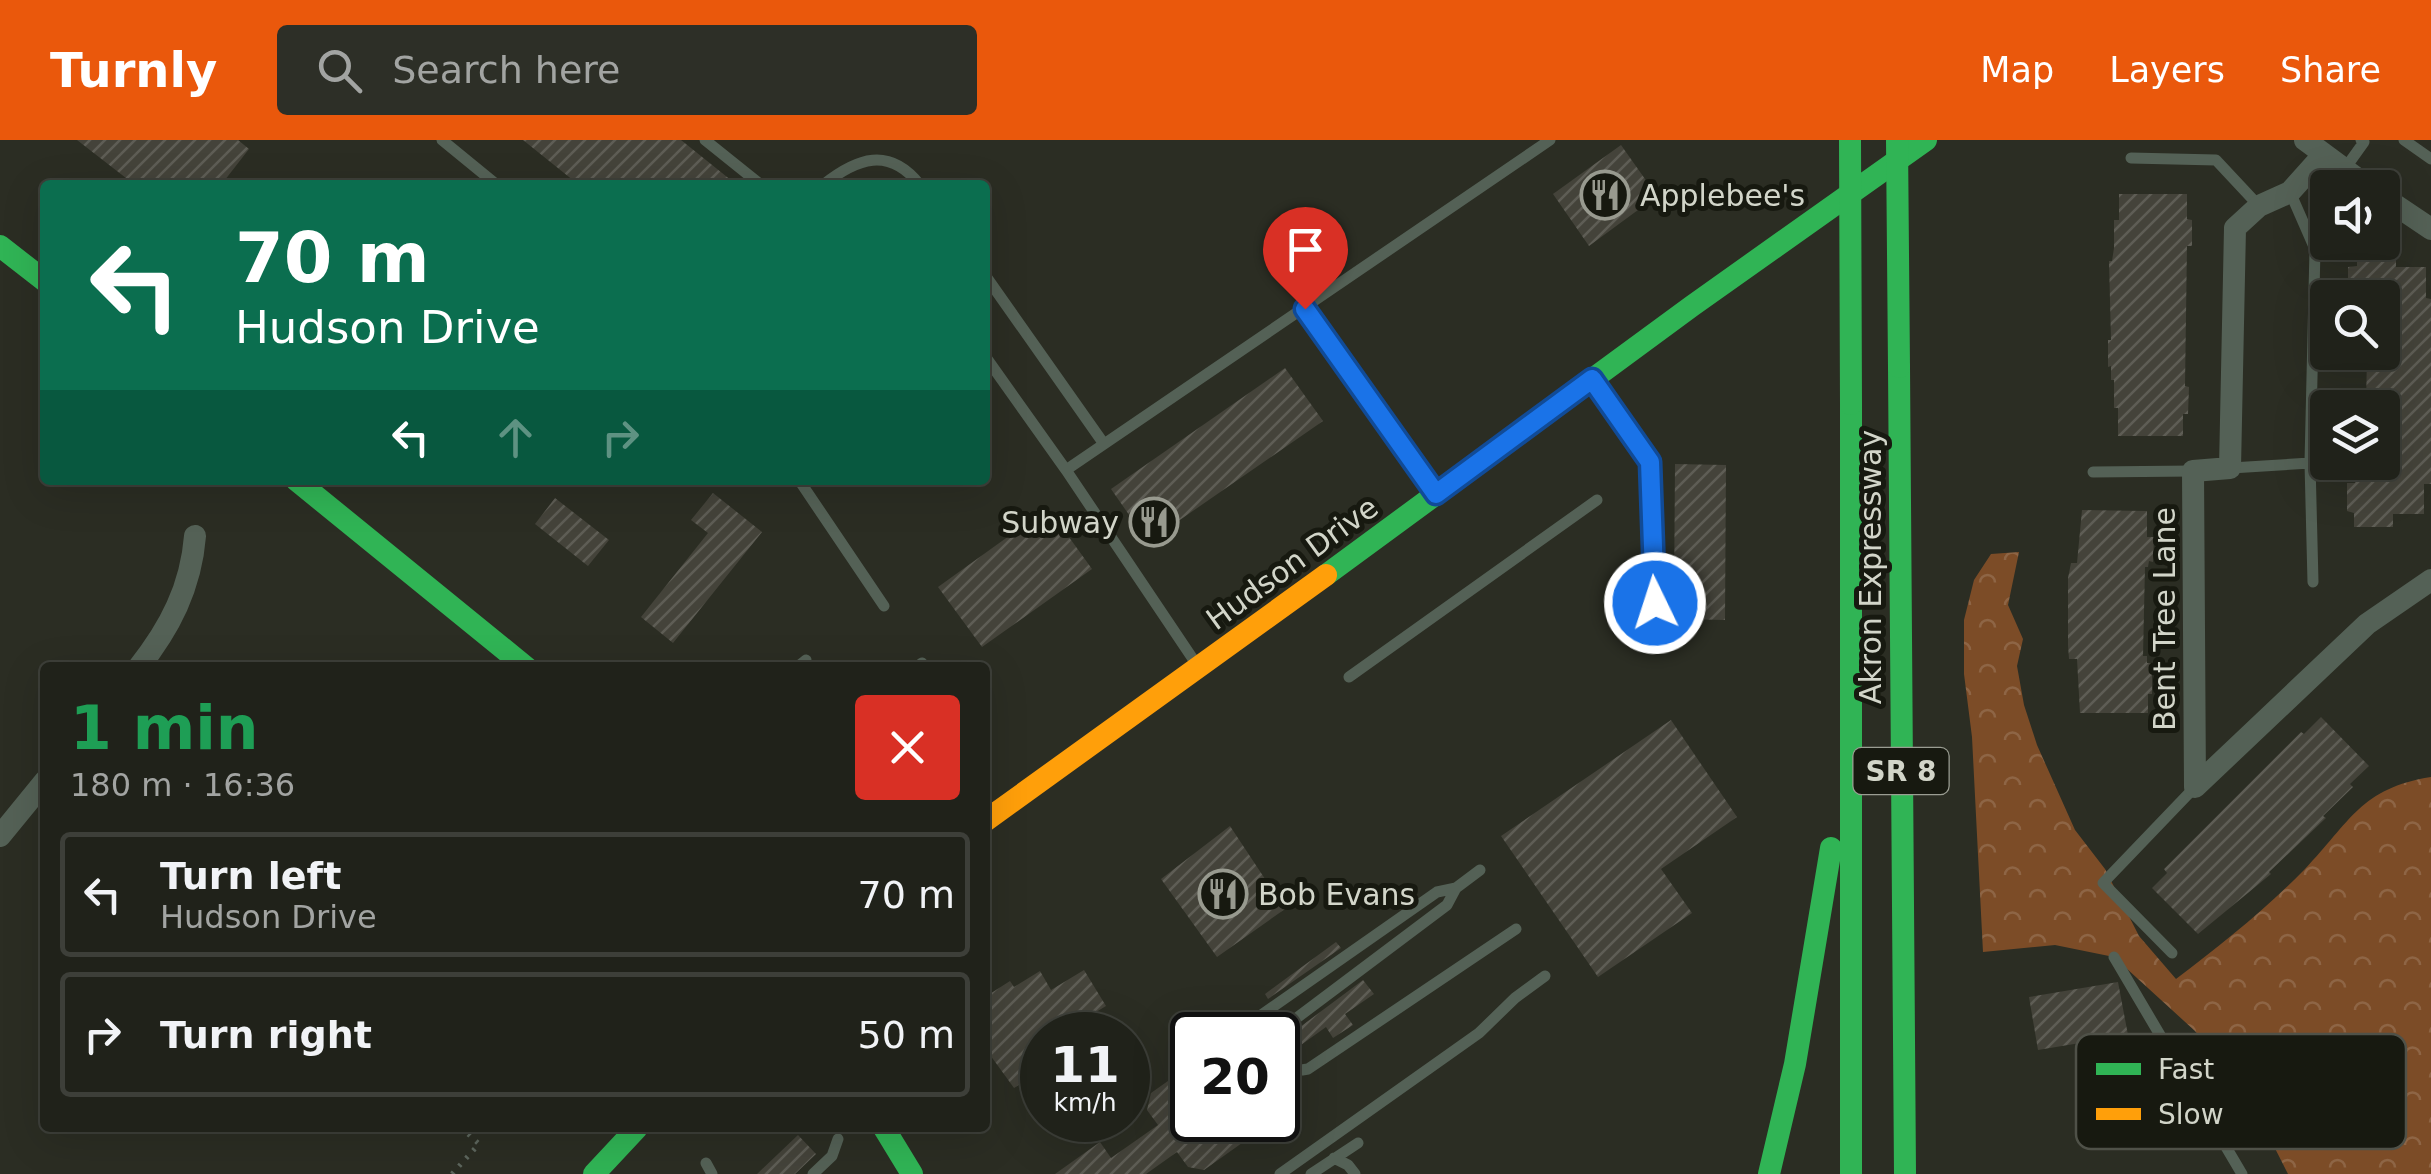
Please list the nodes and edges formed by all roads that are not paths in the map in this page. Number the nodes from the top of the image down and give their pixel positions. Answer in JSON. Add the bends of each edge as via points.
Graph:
{"nodes":[{"id":1,"x":442,"y":140,"type":"edge"},
{"id":2,"x":705,"y":140,"type":"edge"},
{"id":3,"x":1550,"y":140,"type":"edge"},
{"id":4,"x":1850,"y":140,"type":"edge"},
{"id":5,"x":1897,"y":140,"type":"edge"},
{"id":6,"x":1926,"y":140,"type":"edge"},
{"id":7,"x":2404,"y":140,"type":"edge"},
{"id":8,"x":2363,"y":141,"type":"edge"},
{"id":9,"x":2314,"y":147,"type":"edge"},
{"id":10,"x":2132,"y":158,"type":"dead end"},
{"id":11,"x":2431,"y":159,"type":"edge"},
{"id":12,"x":2344,"y":170,"type":"joint"},
{"id":13,"x":491,"y":180,"type":"edge"},
{"id":14,"x":755,"y":180,"type":"edge"},
{"id":15,"x":829,"y":180,"type":"edge"},
{"id":16,"x":915,"y":180,"type":"edge"},
{"id":17,"x":2290,"y":192,"type":"junction"},
{"id":18,"x":2259,"y":206,"type":"junction"},
{"id":19,"x":2400,"y":208,"type":"edge"},
{"id":20,"x":2431,"y":229,"type":"edge"},
{"id":21,"x":0,"y":246,"type":"edge"},
{"id":22,"x":40,"y":277,"type":"edge"},
{"id":23,"x":990,"y":282,"type":"edge"},
{"id":24,"x":1305,"y":309,"type":"junction"},
{"id":25,"x":990,"y":363,"type":"edge"},
{"id":26,"x":1592,"y":379,"type":"junction"},
{"id":27,"x":2312,"y":390,"type":"edge"},
{"id":28,"x":1104,"y":444,"type":"junction"},
{"id":29,"x":2310,"y":463,"type":"edge"},
{"id":30,"x":2230,"y":468,"type":"junction"},
{"id":31,"x":1066,"y":470,"type":"junction"},
{"id":32,"x":2193,"y":471,"type":"junction"},
{"id":33,"x":2093,"y":472,"type":"dead end"},
{"id":34,"x":2310,"y":480,"type":"edge"},
{"id":35,"x":302,"y":485,"type":"edge"},
{"id":36,"x":802,"y":485,"type":"edge"},
{"id":37,"x":1436,"y":494,"type":"junction"},
{"id":38,"x":1598,"y":500,"type":"dead end"},
{"id":39,"x":194,"y":536,"type":"dead end"},
{"id":40,"x":2431,"y":580,"type":"edge"},
{"id":41,"x":2313,"y":582,"type":"dead end"},
{"id":42,"x":884,"y":606,"type":"dead end"},
{"id":43,"x":1661,"y":619,"type":"dead end"},
{"id":44,"x":143,"y":662,"type":"edge"},
{"id":45,"x":521,"y":662,"type":"edge"},
{"id":46,"x":1199,"y":668,"type":"junction"},
{"id":47,"x":1348,"y":678,"type":"dead end"},
{"id":48,"x":1851,"y":714,"type":"junction"},
{"id":49,"x":40,"y":787,"type":"edge"},
{"id":50,"x":2195,"y":787,"type":"junction"},
{"id":51,"x":990,"y":817,"type":"edge"},
{"id":52,"x":0,"y":836,"type":"edge"},
{"id":53,"x":1480,"y":870,"type":"dead end"},
{"id":54,"x":1456,"y":888,"type":"junction"},
{"id":55,"x":1516,"y":929,"type":"dead end"},
{"id":56,"x":2172,"y":953,"type":"dead end"},
{"id":57,"x":2114,"y":957,"type":"dead end"},
{"id":58,"x":1545,"y":976,"type":"dead end"},
{"id":59,"x":1266,"y":1012,"type":"edge"},
{"id":60,"x":1300,"y":1015,"type":"edge"},
{"id":61,"x":2159,"y":1034,"type":"edge"},
{"id":62,"x":1300,"y":1071,"type":"edge"},
{"id":63,"x":632,"y":1132,"type":"edge"},
{"id":64,"x":886,"y":1132,"type":"edge"},
{"id":65,"x":838,"y":1139,"type":"dead end"},
{"id":66,"x":1358,"y":1142,"type":"dead end"},
{"id":67,"x":2227,"y":1149,"type":"edge"},
{"id":68,"x":1334,"y":1158,"type":"junction"},
{"id":69,"x":594,"y":1174,"type":"edge"},
{"id":70,"x":813,"y":1174,"type":"edge"},
{"id":71,"x":912,"y":1174,"type":"edge"},
{"id":72,"x":1280,"y":1174,"type":"edge"},
{"id":73,"x":1311,"y":1174,"type":"edge"},
{"id":74,"x":1355,"y":1174,"type":"edge"},
{"id":75,"x":1769,"y":1174,"type":"edge"},
{"id":76,"x":1851,"y":1174,"type":"edge"},
{"id":77,"x":1905,"y":1174,"type":"edge"},
{"id":78,"x":2242,"y":1174,"type":"edge"}],
"edges":[{"from":1,"to":13,"type":"lane"},
{"from":2,"to":14,"type":"lane"},
{"from":3,"to":24,"type":"lane"},
{"from":4,"to":48,"type":"main road","name":"Akron Expressway","number":"SR 8","bridge":true},
{"from":5,"to":77,"type":"main road","name":"Akron Expressway","number":"SR 8","bridge":true},
{"from":6,"to":26,"type":"main road","name":"Hudson Drive"},
{"from":7,"to":11,"type":"lane"},
{"from":8,"to":12,"type":"lane"},
{"from":9,"to":12,"type":"street"},
{"from":9,"to":17,"type":"street"},
{"from":10,"to":18,"type":"lane","via":[[2216,160]]},
{"from":15,"to":16,"type":"lane","via":[[871,158],[899,165]]},
{"from":17,"to":18,"type":"street"},
{"from":17,"to":27,"type":"lane","via":[[2315,249]]},
{"from":18,"to":30,"type":"street","via":[[2235,228]]},
{"from":19,"to":20,"type":"street"},
{"from":21,"to":22,"type":"main road"},
{"from":23,"to":28,"type":"lane"},
{"from":24,"to":28,"type":"lane"},
{"from":24,"to":37,"type":"lane"},
{"from":25,"to":31,"type":"lane"},
{"from":26,"to":37,"type":"main road","name":"Hudson Drive"},
{"from":26,"to":43,"type":"lane","via":[[1650,462],[1652,581]]},
{"from":28,"to":31,"type":"lane"},
{"from":29,"to":30,"type":"lane"},
{"from":30,"to":32,"type":"street","name":"Bent Tree Lane"},
{"from":31,"to":46,"type":"lane"},
{"from":32,"to":33,"type":"lane"},
{"from":32,"to":50,"type":"street","name":"Bent Tree Lane"},
{"from":34,"to":41,"type":"lane"},
{"from":35,"to":45,"type":"main road"},
{"from":36,"to":42,"type":"lane"},
{"from":37,"to":46,"type":"main road","name":"Hudson Drive"},
{"from":38,"to":47,"type":"lane"},
{"from":39,"to":44,"type":"street","via":[[179,607]]},
{"from":40,"to":50,"type":"street","via":[[2368,624]]},
{"from":46,"to":51,"type":"main road","name":"Hudson Drive"},
{"from":48,"to":75,"type":"main road","via":[[1795,1064]]},
{"from":48,"to":76,"type":"main road","name":"Akron Expressway","number":"SR 8"},
{"from":49,"to":52,"type":"street"},
{"from":50,"to":56,"type":"lane","via":[[2103,883]]},
{"from":53,"to":54,"type":"lane"},
{"from":54,"to":59,"type":"lane","via":[[1437,892]]},
{"from":54,"to":60,"type":"lane","via":[[1446,905]]},
{"from":55,"to":62,"type":"lane"},
{"from":57,"to":61,"type":"lane"},
{"from":58,"to":72,"type":"lane","via":[[1479,1033]]},
{"from":63,"to":69,"type":"main road"},
{"from":64,"to":71,"type":"main road"},
{"from":65,"to":70,"type":"lane"},
{"from":66,"to":68,"type":"lane"},
{"from":67,"to":78,"type":"lane"},
{"from":68,"to":73,"type":"lane"},
{"from":68,"to":74,"type":"lane"}]}
